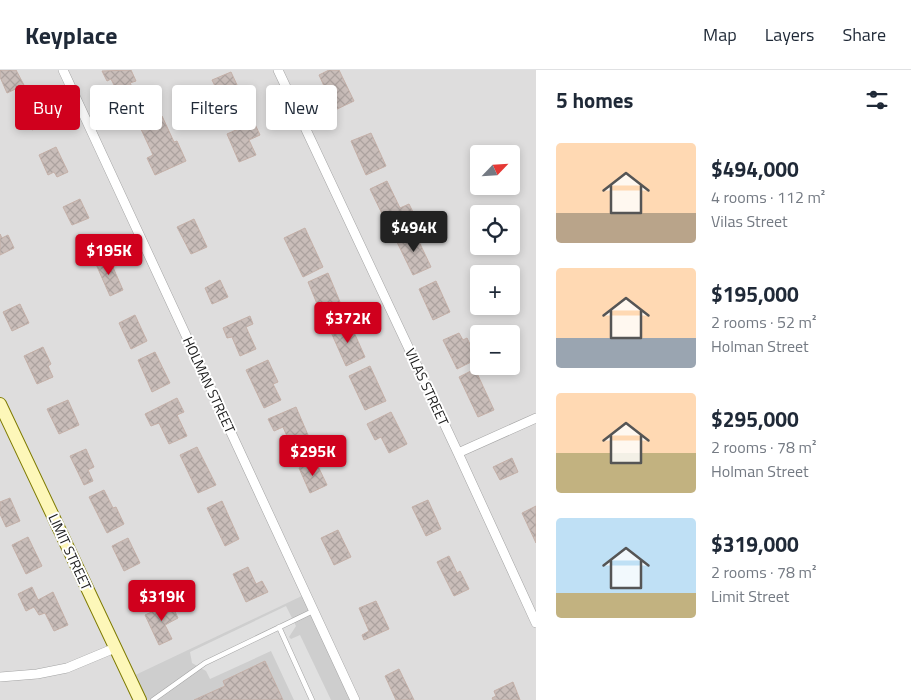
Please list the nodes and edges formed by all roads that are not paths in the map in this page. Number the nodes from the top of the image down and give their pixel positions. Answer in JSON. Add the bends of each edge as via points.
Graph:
{"nodes":[{"id":1,"x":63,"y":70,"type":"edge"},
{"id":2,"x":278,"y":70,"type":"edge"},
{"id":3,"x":0,"y":405,"type":"edge"},
{"id":4,"x":536,"y":418,"type":"edge"},
{"id":5,"x":458,"y":453,"type":"junction"},
{"id":6,"x":314,"y":610,"type":"junction"},
{"id":7,"x":536,"y":623,"type":"edge"},
{"id":8,"x":279,"y":627,"type":"junction"},
{"id":9,"x":115,"y":648,"type":"junction"},
{"id":10,"x":0,"y":677,"type":"edge"},
{"id":11,"x":140,"y":700,"type":"edge"},
{"id":12,"x":153,"y":700,"type":"edge"},
{"id":13,"x":312,"y":700,"type":"edge"},
{"id":14,"x":355,"y":700,"type":"edge"}],
"edges":[{"from":1,"to":6,"type":"street","name":"HOLMAN STREET"},
{"from":2,"to":5,"type":"street","name":"VILAS STREET"},
{"from":3,"to":9,"type":"street","name":"LIMIT STREET"},
{"from":4,"to":5,"type":"street"},
{"from":5,"to":7,"type":"street","name":"VILAS STREET"},
{"from":6,"to":8,"type":"lane"},
{"from":6,"to":14,"type":"street","name":"HOLMAN STREET"},
{"from":8,"to":12,"type":"lane","via":[[204,663]]},
{"from":8,"to":13,"type":"lane"},
{"from":9,"to":10,"type":"street","via":[[67,668]]},
{"from":9,"to":11,"type":"street","name":"LIMIT STREET"}]}
